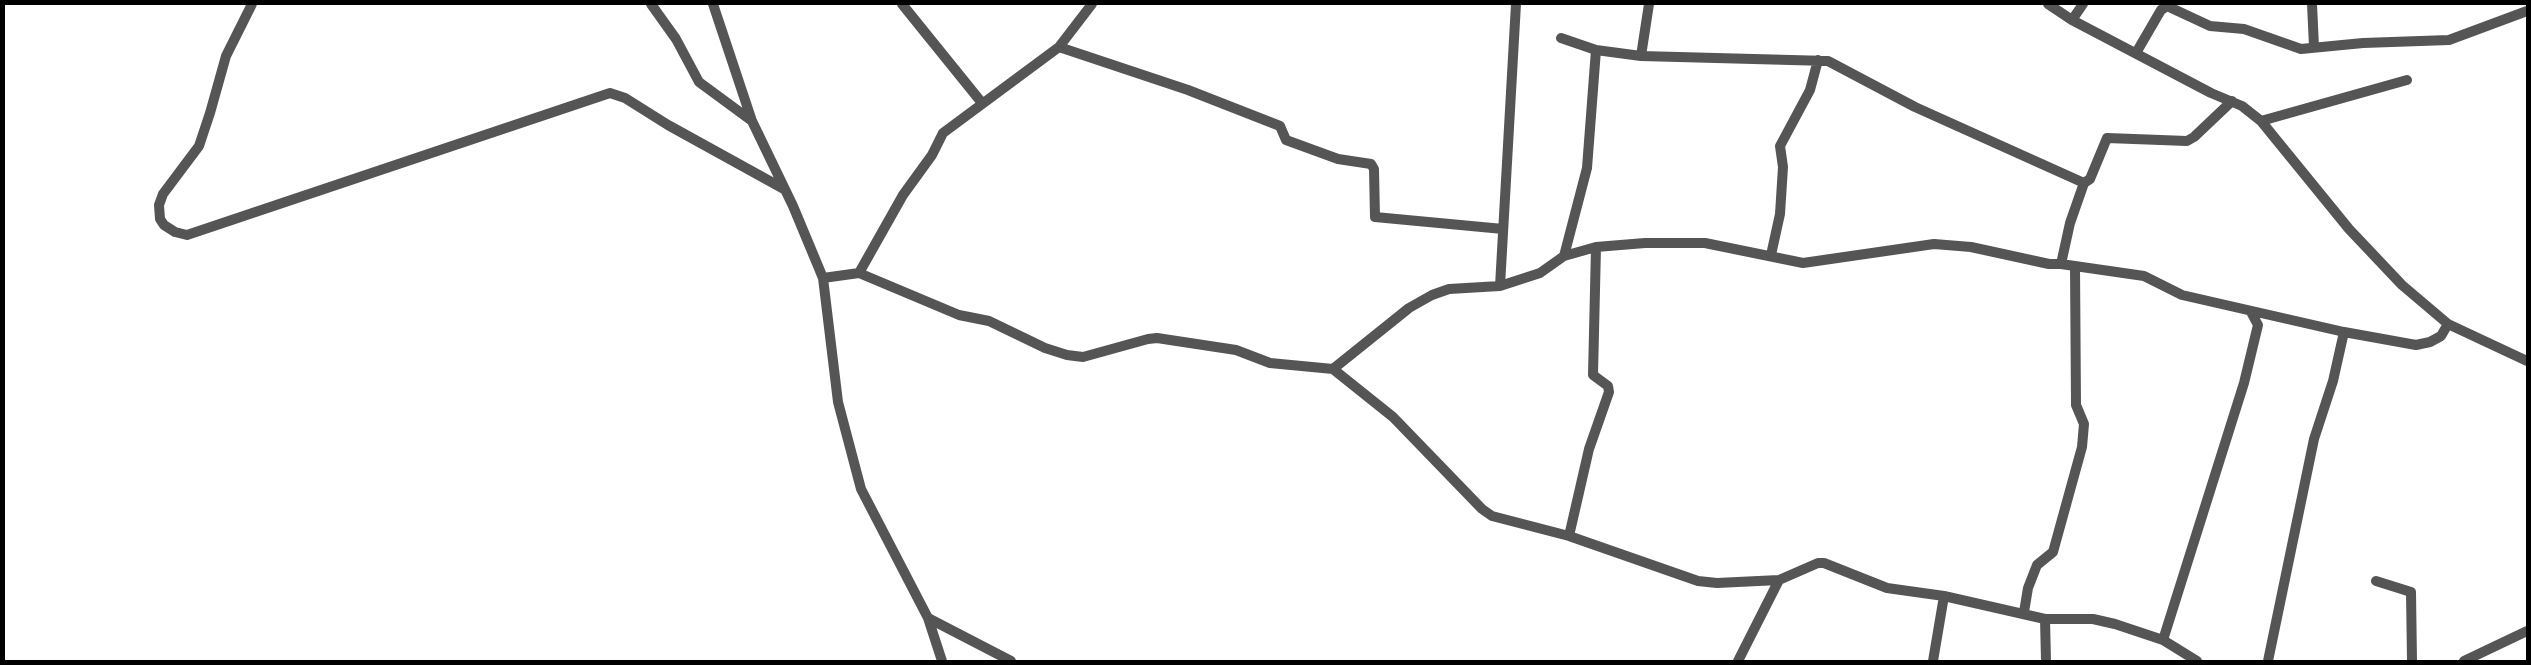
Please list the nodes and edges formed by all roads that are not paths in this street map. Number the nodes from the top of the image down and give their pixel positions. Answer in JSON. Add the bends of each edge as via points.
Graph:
{"nodes":[{"id":1,"x":252,"y":4,"type":"edge"},
{"id":2,"x":651,"y":4,"type":"edge"},
{"id":3,"x":713,"y":4,"type":"edge"},
{"id":4,"x":902,"y":4,"type":"edge"},
{"id":5,"x":1092,"y":4,"type":"edge"},
{"id":6,"x":1516,"y":4,"type":"edge"},
{"id":7,"x":1649,"y":4,"type":"edge"},
{"id":8,"x":2048,"y":4,"type":"edge"},
{"id":9,"x":2083,"y":4,"type":"edge"},
{"id":10,"x":2312,"y":4,"type":"edge"},
{"id":11,"x":2527,"y":11,"type":"edge"},
{"id":12,"x":2072,"y":20,"type":"junction"},
{"id":13,"x":1560,"y":38,"type":"dead end"},
{"id":14,"x":1059,"y":47,"type":"junction"},
{"id":15,"x":2314,"y":47,"type":"junction"},
{"id":16,"x":1596,"y":50,"type":"junction"},
{"id":17,"x":2136,"y":53,"type":"junction"},
{"id":18,"x":1641,"y":56,"type":"junction"},
{"id":19,"x":1818,"y":60,"type":"junction"},
{"id":20,"x":2407,"y":80,"type":"dead end"},
{"id":21,"x":2232,"y":102,"type":"junction"},
{"id":22,"x":982,"y":104,"type":"junction"},
{"id":23,"x":752,"y":121,"type":"junction"},
{"id":24,"x":2262,"y":121,"type":"junction"},
{"id":25,"x":2084,"y":183,"type":"junction"},
{"id":26,"x":784,"y":189,"type":"junction"},
{"id":27,"x":1503,"y":229,"type":"junction"},
{"id":28,"x":1596,"y":247,"type":"junction"},
{"id":29,"x":1771,"y":255,"type":"junction"},
{"id":30,"x":1564,"y":256,"type":"junction"},
{"id":31,"x":2061,"y":264,"type":"junction"},
{"id":32,"x":2075,"y":266,"type":"junction"},
{"id":33,"x":859,"y":273,"type":"junction"},
{"id":34,"x":823,"y":278,"type":"junction"},
{"id":35,"x":1500,"y":286,"type":"junction"},
{"id":36,"x":2251,"y":312,"type":"junction"},
{"id":37,"x":2448,"y":324,"type":"junction"},
{"id":38,"x":2344,"y":332,"type":"junction"},
{"id":39,"x":2527,"y":361,"type":"edge"},
{"id":40,"x":1333,"y":369,"type":"junction"},
{"id":41,"x":1569,"y":536,"type":"junction"},
{"id":42,"x":1779,"y":580,"type":"junction"},
{"id":43,"x":2376,"y":581,"type":"dead end"},
{"id":44,"x":1944,"y":596,"type":"junction"},
{"id":45,"x":2024,"y":612,"type":"junction"},
{"id":46,"x":928,"y":618,"type":"junction"},
{"id":47,"x":2045,"y":619,"type":"junction"},
{"id":48,"x":2527,"y":632,"type":"edge"},
{"id":49,"x":2162,"y":640,"type":"junction"},
{"id":50,"x":942,"y":661,"type":"edge"},
{"id":51,"x":1011,"y":661,"type":"edge"},
{"id":52,"x":1738,"y":661,"type":"edge"},
{"id":53,"x":1933,"y":661,"type":"edge"},
{"id":54,"x":2046,"y":661,"type":"edge"},
{"id":55,"x":2197,"y":661,"type":"edge"},
{"id":56,"x":2268,"y":661,"type":"edge"},
{"id":57,"x":2412,"y":661,"type":"edge"},
{"id":58,"x":2464,"y":661,"type":"edge"}],
"edges":[{"from":1,"to":26,"type":"street","via":[[226,56],[198,146],[163,194],[159,205],[160,219],[174,232],[187,235],[610,93],[626,98],[668,126]]},
{"from":2,"to":23,"type":"street","via":[[676,38],[699,82]]},
{"from":3,"to":23,"type":"street"},
{"from":4,"to":22,"type":"street"},
{"from":5,"to":14,"type":"street"},
{"from":6,"to":27,"type":"street"},
{"from":7,"to":18,"type":"street"},
{"from":8,"to":12,"type":"street"},
{"from":9,"to":12,"type":"street"},
{"from":10,"to":15,"type":"street"},
{"from":11,"to":15,"type":"street","via":[[2449,40]]},
{"from":12,"to":17,"type":"street"},
{"from":13,"to":16,"type":"street"},
{"from":14,"to":22,"type":"street"},
{"from":14,"to":27,"type":"street","via":[[1188,90],[1280,126],[1286,140],[1338,159],[1371,164],[1374,169],[1375,217]]},
{"from":15,"to":17,"type":"street","via":[[2301,49],[2244,29],[2210,26],[2167,6],[2161,10]]},
{"from":16,"to":18,"type":"street"},
{"from":16,"to":30,"type":"street","via":[[1587,168]]},
{"from":17,"to":21,"type":"street"},
{"from":18,"to":19,"type":"street"},
{"from":19,"to":25,"type":"street","via":[[1828,61],[1915,107]]},
{"from":19,"to":29,"type":"street","via":[[1810,90],[1780,146],[1783,167],[1780,214]]},
{"from":20,"to":24,"type":"street"},
{"from":21,"to":24,"type":"street"},
{"from":21,"to":25,"type":"street","via":[[2187,141],[2107,138],[2090,179]]},
{"from":22,"to":33,"type":"street","via":[[939,138],[932,155],[903,195]]},
{"from":23,"to":26,"type":"street"},
{"from":24,"to":37,"type":"street","via":[[2349,229],[2402,285]]},
{"from":25,"to":31,"type":"street","via":[[2070,223]]},
{"from":26,"to":34,"type":"street"},
{"from":27,"to":35,"type":"street"},
{"from":28,"to":29,"type":"street","via":[[1705,243]]},
{"from":28,"to":30,"type":"street"},
{"from":28,"to":41,"type":"street","via":[[1593,375],[1608,386],[1609,392],[1589,449]]},
{"from":29,"to":31,"type":"street","via":[[1803,263],[1934,244],[1971,247]]},
{"from":30,"to":35,"type":"street","via":[[1540,273]]},
{"from":31,"to":32,"type":"street"},
{"from":32,"to":36,"type":"street","via":[[2144,276],[2173,292]]},
{"from":32,"to":45,"type":"street","via":[[2076,406],[2084,424],[2082,446],[2054,552],[2036,564]]},
{"from":33,"to":34,"type":"street"},
{"from":33,"to":40,"type":"street","via":[[959,315],[989,321],[1067,355],[1083,357],[1157,338],[1236,350],[1270,363]]},
{"from":34,"to":46,"type":"street","via":[[838,402],[861,489]]},
{"from":35,"to":40,"type":"street","via":[[1449,289],[1432,295],[1410,308]]},
{"from":36,"to":38,"type":"street"},
{"from":36,"to":49,"type":"street","via":[[2258,325],[2244,383]]},
{"from":37,"to":38,"type":"street","via":[[2441,336],[2416,345]]},
{"from":37,"to":39,"type":"street"},
{"from":38,"to":56,"type":"street","via":[[2333,381],[2314,439]]},
{"from":40,"to":41,"type":"street","via":[[1393,418],[1482,510],[1492,516]]},
{"from":41,"to":42,"type":"street","via":[[1698,581]]},
{"from":42,"to":44,"type":"street","via":[[1818,563],[1887,588]]},
{"from":42,"to":52,"type":"street"},
{"from":43,"to":57,"type":"street","via":[[2411,592]]},
{"from":44,"to":45,"type":"street"},
{"from":44,"to":53,"type":"street"},
{"from":45,"to":47,"type":"street"},
{"from":46,"to":50,"type":"street"},
{"from":46,"to":51,"type":"street"},
{"from":47,"to":49,"type":"street","via":[[2093,620]]},
{"from":47,"to":54,"type":"street"},
{"from":48,"to":58,"type":"street"},
{"from":49,"to":55,"type":"street"}]}
